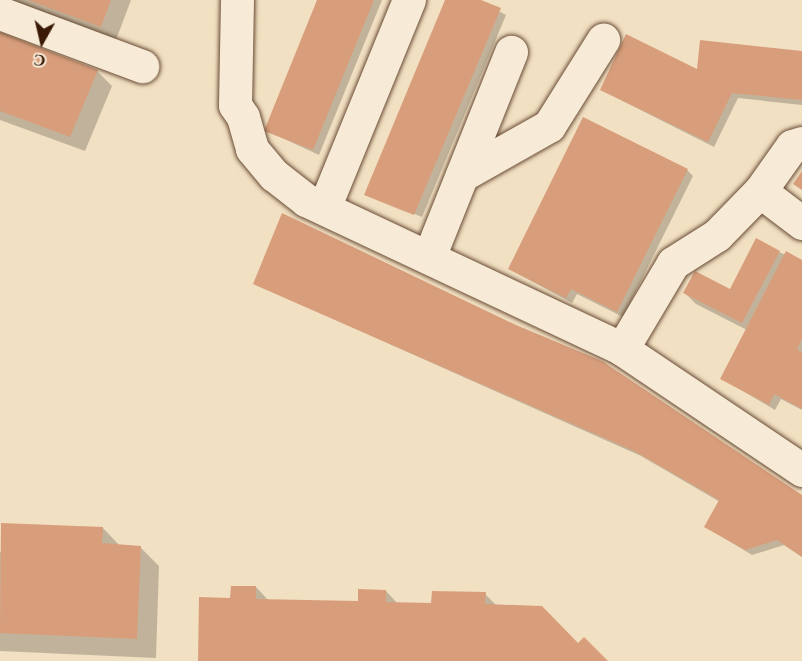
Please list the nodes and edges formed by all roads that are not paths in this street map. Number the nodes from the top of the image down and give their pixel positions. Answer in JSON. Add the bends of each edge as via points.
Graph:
{"nodes":[{"id":1,"x":237,"y":0,"type":"edge"},
{"id":2,"x":409,"y":0,"type":"edge"},
{"id":3,"x":0,"y":14,"type":"edge"},
{"id":4,"x":603,"y":40,"type":"dead end"},
{"id":5,"x":511,"y":52,"type":"dead end"},
{"id":6,"x":142,"y":66,"type":"dead end"},
{"id":7,"x":802,"y":143,"type":"edge"},
{"id":8,"x":462,"y":175,"type":"junction"},
{"id":9,"x":760,"y":192,"type":"junction"},
{"id":10,"x":324,"y":208,"type":"junction"},
{"id":11,"x":802,"y":223,"type":"edge"},
{"id":12,"x":429,"y":257,"type":"junction"},
{"id":13,"x":622,"y":349,"type":"junction"},
{"id":14,"x":802,"y":470,"type":"edge"}],
"edges":[{"from":1,"to":10,"type":"lane","via":[[235,105],[243,117],[252,149],[274,175]]},
{"from":2,"to":10,"type":"lane"},
{"from":3,"to":6,"type":"lane"},
{"from":4,"to":8,"type":"lane","via":[[549,126]]},
{"from":5,"to":8,"type":"lane"},
{"from":7,"to":9,"type":"lane","via":[[792,146]]},
{"from":8,"to":12,"type":"lane"},
{"from":9,"to":11,"type":"lane"},
{"from":9,"to":13,"type":"lane","via":[[717,235],[673,263]]},
{"from":10,"to":12,"type":"lane"},
{"from":12,"to":13,"type":"lane"},
{"from":13,"to":14,"type":"lane"}]}
